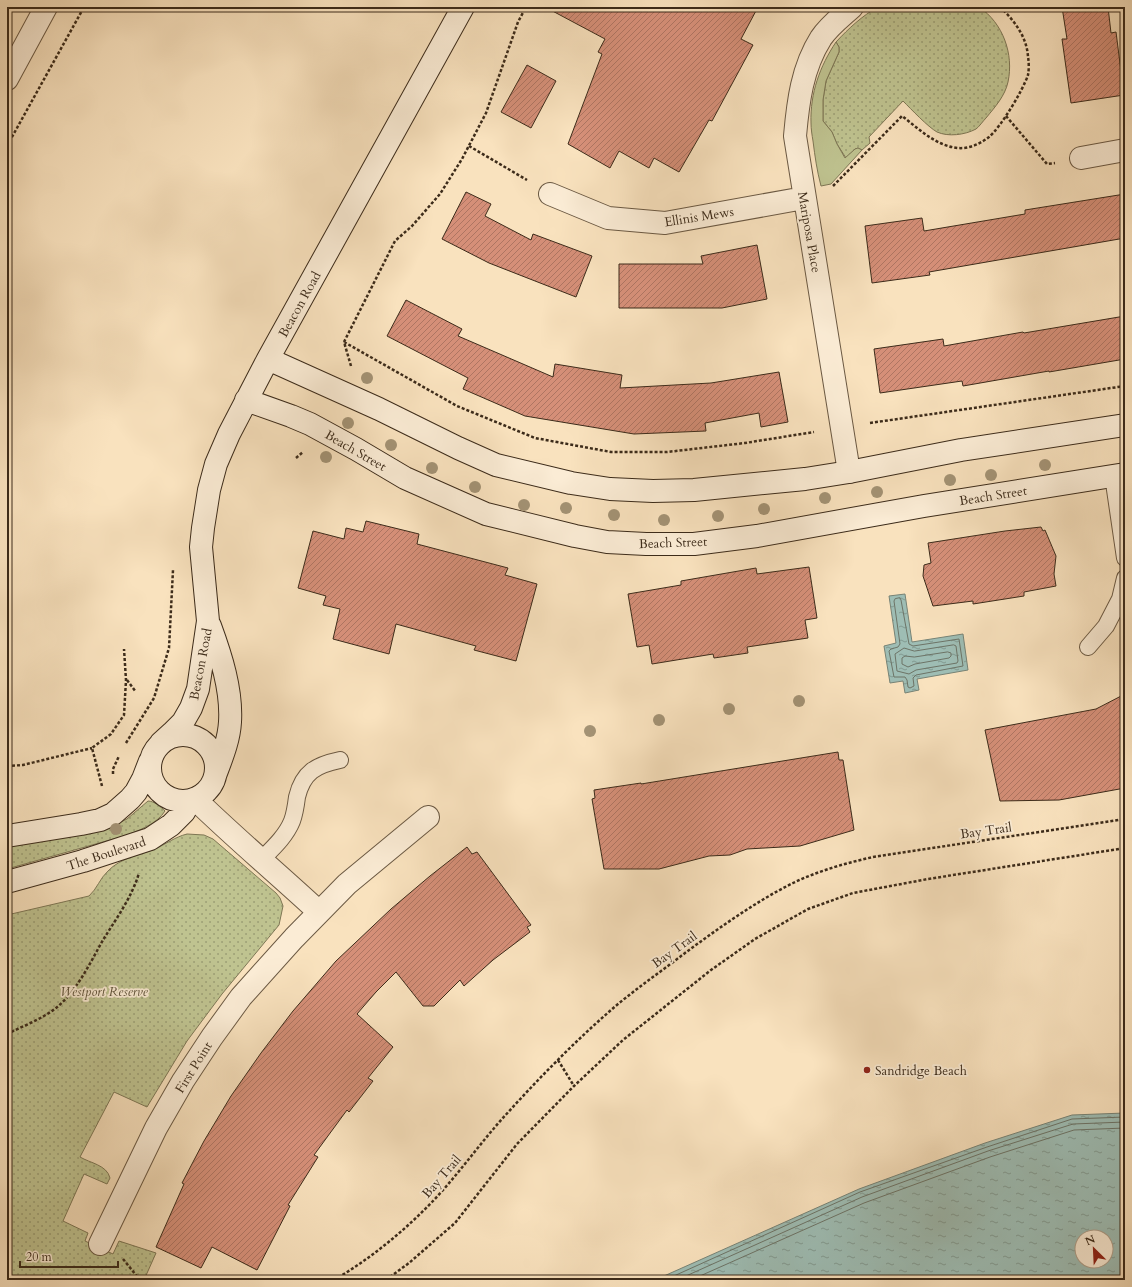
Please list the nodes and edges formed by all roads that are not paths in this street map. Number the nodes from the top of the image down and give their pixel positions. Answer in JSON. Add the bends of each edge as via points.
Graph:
{"nodes":[{"id":1,"x":46,"y":7,"type":"edge"},
{"id":2,"x":463,"y":7,"type":"edge"},
{"id":3,"x":852,"y":7,"type":"edge"},
{"id":4,"x":7,"y":79,"type":"edge"},
{"id":5,"x":1125,"y":150,"type":"edge"},
{"id":6,"x":1081,"y":158,"type":"road end"},
{"id":7,"x":550,"y":194,"type":"road end"},
{"id":8,"x":805,"y":201,"type":"junction"},
{"id":9,"x":268,"y":359,"type":"junction"},
{"id":10,"x":246,"y":400,"type":"junction"},
{"id":11,"x":1125,"y":425,"type":"edge"},
{"id":12,"x":849,"y":472,"type":"junction"},
{"id":13,"x":1119,"y":475,"type":"edge"},
{"id":14,"x":1125,"y":558,"type":"edge"},
{"id":15,"x":1125,"y":578,"type":"edge"},
{"id":16,"x":208,"y":621,"type":"junction"},
{"id":17,"x":1088,"y":647,"type":"dead end"},
{"id":18,"x":156,"y":750,"type":"junction"},
{"id":19,"x":340,"y":760,"type":"dead end"},
{"id":20,"x":216,"y":773,"type":"junction"},
{"id":21,"x":193,"y":800,"type":"junction"},
{"id":22,"x":428,"y":817,"type":"dead end"},
{"id":23,"x":7,"y":836,"type":"edge"},
{"id":24,"x":262,"y":860,"type":"junction"},
{"id":25,"x":7,"y":882,"type":"edge"},
{"id":26,"x":319,"y":912,"type":"junction"},
{"id":27,"x":100,"y":1244,"type":"dead end"}],
"edges":[{"from":1,"to":4,"type":"street"},
{"from":2,"to":9,"type":"street","name":"Beacon Road"},
{"from":3,"to":8,"type":"street","name":"Mariposa Place","via":[[822,37],[813,53],[800,90],[795,136]]},
{"from":5,"to":6,"type":"street"},
{"from":7,"to":8,"type":"street","name":"Ellinis Mews","via":[[608,218],[665,223]]},
{"from":8,"to":12,"type":"street","name":"Mariposa Place"},
{"from":9,"to":10,"type":"street","name":"Beacon Road"},
{"from":9,"to":12,"type":"street","via":[[496,465],[571,483],[653,491],[694,490]]},
{"from":10,"to":13,"type":"street","name":"Beach Street","via":[[322,430],[405,478],[486,514],[607,542],[694,544],[757,536]]},
{"from":10,"to":16,"type":"street","name":"Beacon Road","via":[[216,464],[203,518],[201,547]]},
{"from":11,"to":12,"type":"street","via":[[961,450]]},
{"from":13,"to":14,"type":"lane"},
{"from":15,"to":17,"type":"lane","via":[[1120,599],[1106,626]]},
{"from":16,"to":18,"type":"street","name":"Beacon Road","via":[[198,689],[191,708],[178,728]]},
{"from":16,"to":20,"type":"street","name":"Beacon Road","via":[[224,673],[230,714],[227,740]]},
{"from":18,"to":20,"type":"street","via":[[169,737],[186,734],[195,736],[212,751]]},
{"from":18,"to":21,"type":"street","via":[[150,766],[153,783],[158,790],[173,799]]},
{"from":18,"to":23,"type":"street","via":[[136,792],[113,814],[100,820]]},
{"from":19,"to":24,"type":"lane","via":[[320,765],[307,774],[300,786],[287,830]]},
{"from":20,"to":21,"type":"street","via":[[209,788]]},
{"from":21,"to":24,"type":"street"},
{"from":21,"to":25,"type":"street","name":"The Boulevard","via":[[171,826],[150,839]]},
{"from":22,"to":26,"type":"street","name":"First Point","via":[[347,884]]},
{"from":24,"to":26,"type":"street"},
{"from":26,"to":27,"type":"street","name":"First Point","via":[[241,997],[212,1037],[156,1128]]}]}
